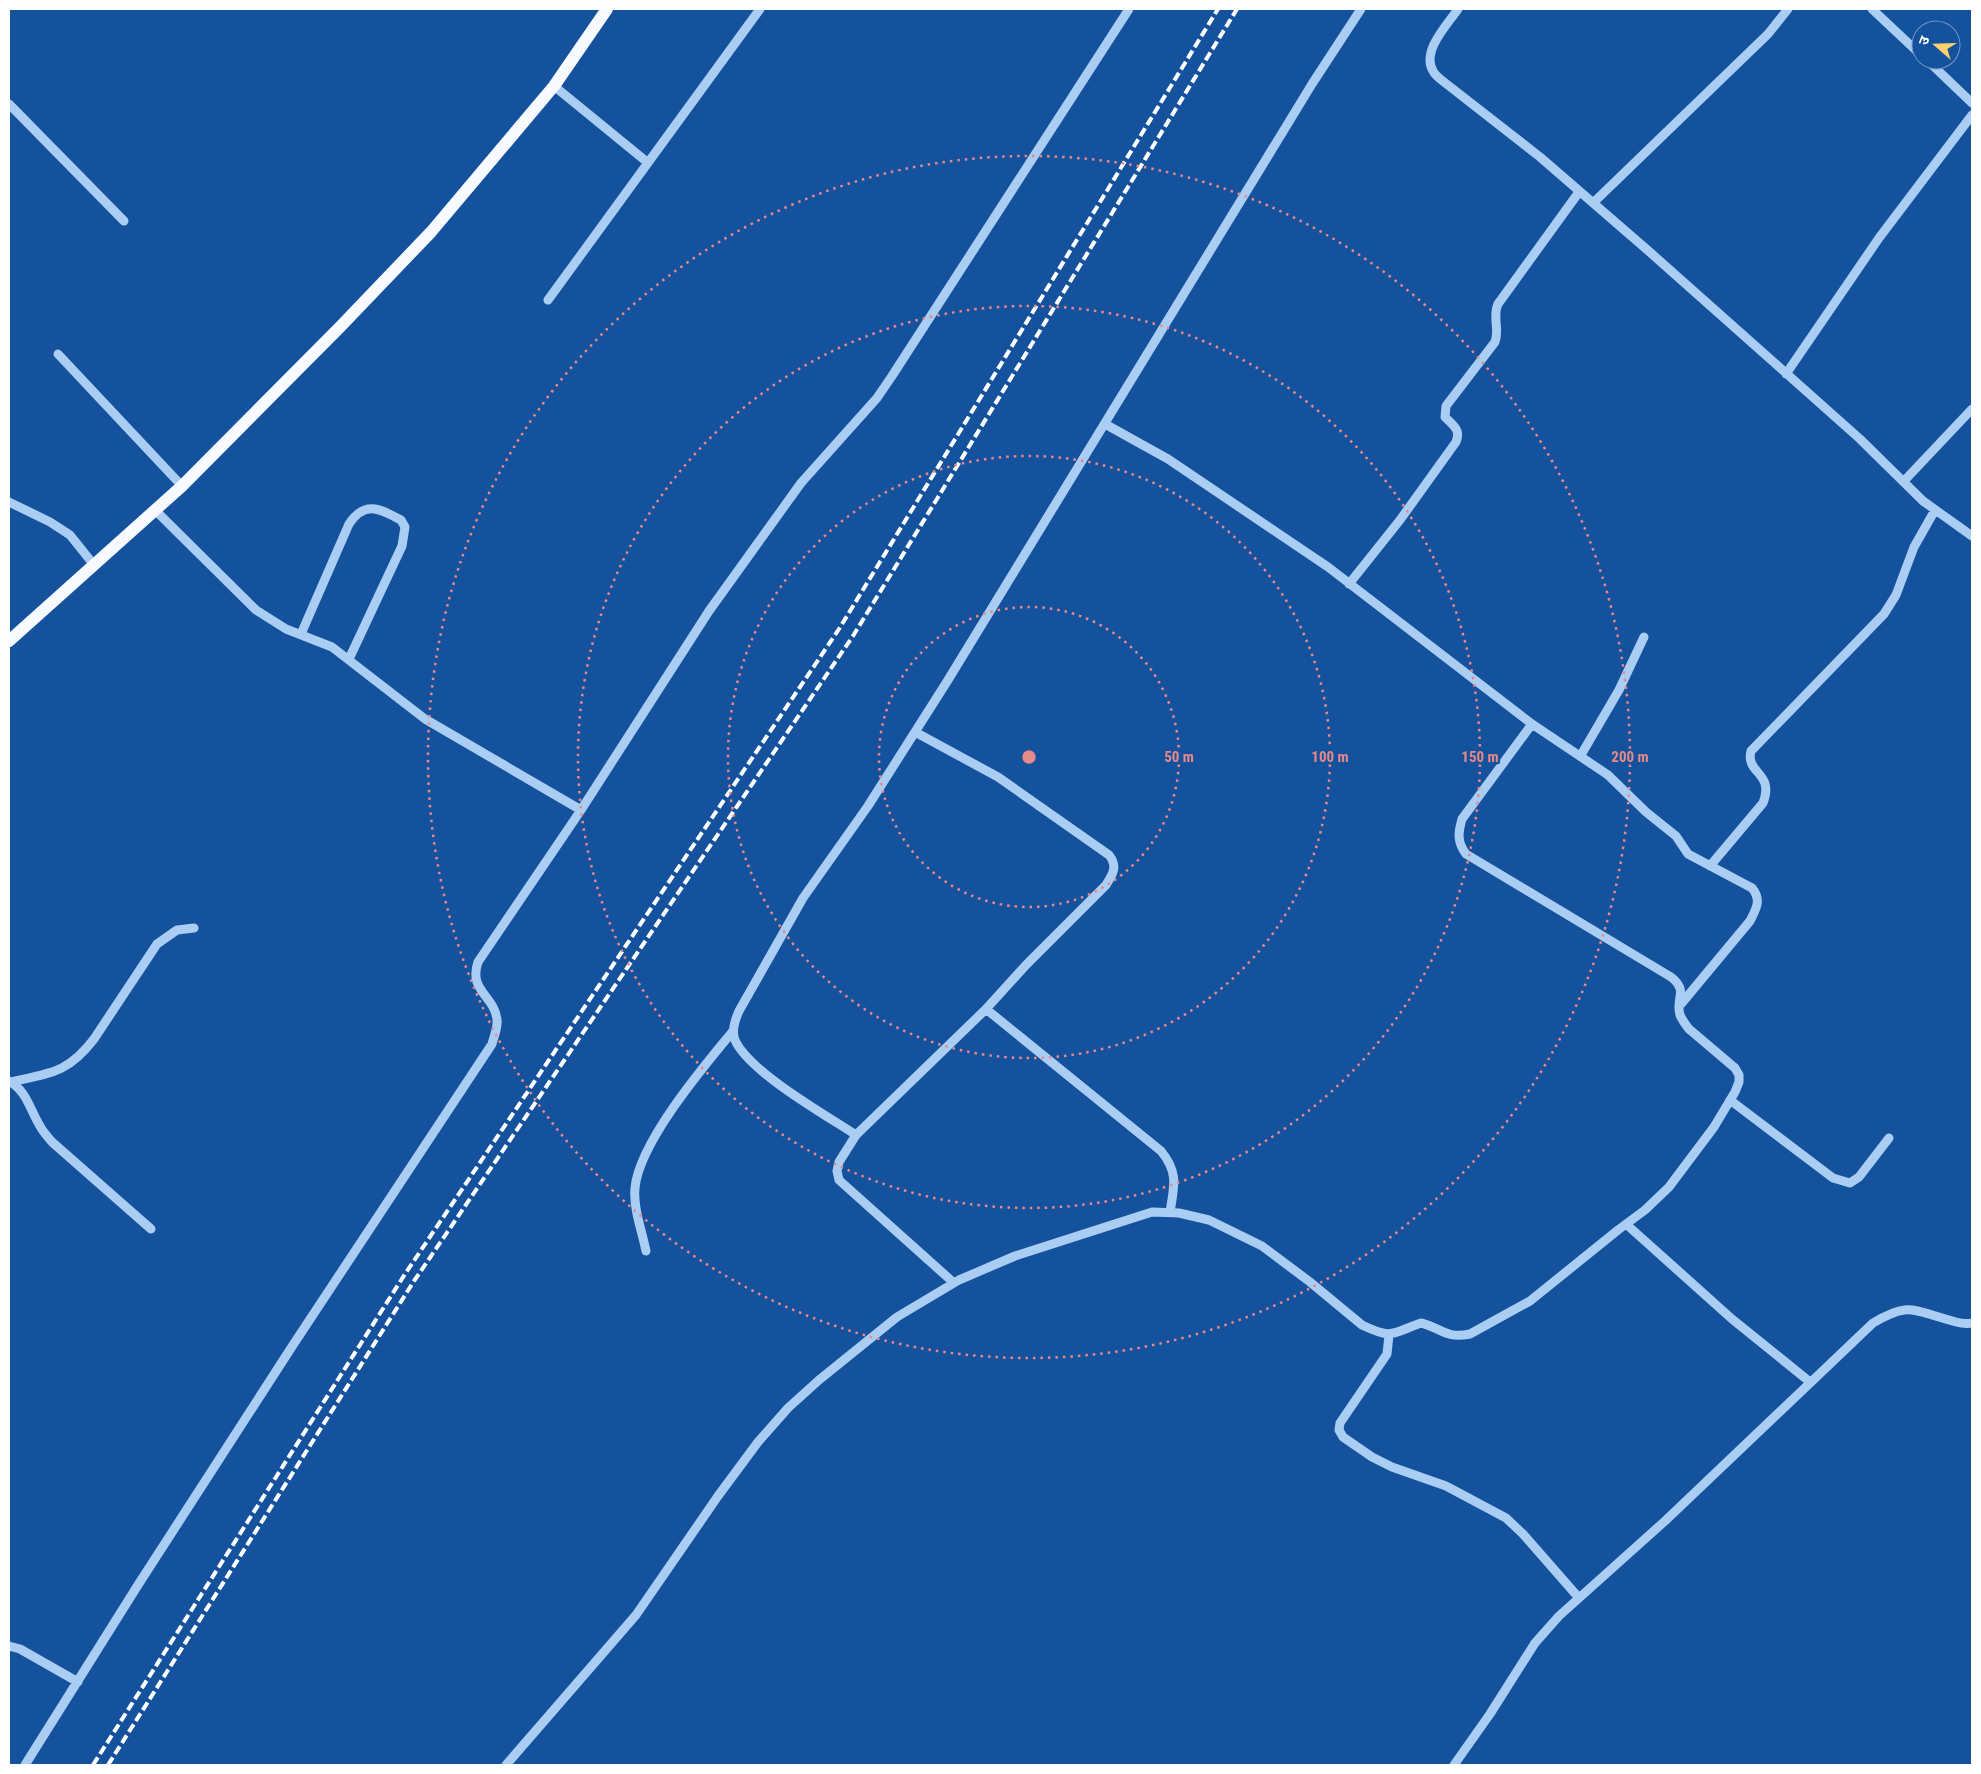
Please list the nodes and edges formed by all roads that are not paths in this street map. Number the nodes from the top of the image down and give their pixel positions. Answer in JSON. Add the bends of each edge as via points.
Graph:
{"nodes":[{"id":1,"x":607,"y":9,"type":"edge"},
{"id":2,"x":760,"y":9,"type":"edge"},
{"id":3,"x":1129,"y":9,"type":"edge"},
{"id":4,"x":1361,"y":9,"type":"edge"},
{"id":5,"x":1458,"y":9,"type":"edge"},
{"id":6,"x":1788,"y":9,"type":"edge"},
{"id":7,"x":1872,"y":9,"type":"edge"},
{"id":8,"x":1911,"y":46,"type":"edge"},
{"id":9,"x":1937,"y":70,"type":"edge"},
{"id":10,"x":554,"y":86,"type":"junction"},
{"id":11,"x":1972,"y":103,"type":"edge"},
{"id":12,"x":9,"y":104,"type":"edge"},
{"id":13,"x":1972,"y":115,"type":"edge"},
{"id":14,"x":647,"y":162,"type":"junction"},
{"id":15,"x":1580,"y":192,"type":"junction"},
{"id":16,"x":1593,"y":203,"type":"junction"},
{"id":17,"x":124,"y":221,"type":"dead end"},
{"id":18,"x":548,"y":300,"type":"dead end"},
{"id":19,"x":58,"y":354,"type":"dead end"},
{"id":20,"x":1786,"y":374,"type":"junction"},
{"id":21,"x":1972,"y":409,"type":"edge"},
{"id":22,"x":1105,"y":424,"type":"junction"},
{"id":23,"x":1904,"y":481,"type":"junction"},
{"id":24,"x":182,"y":486,"type":"junction"},
{"id":25,"x":9,"y":502,"type":"edge"},
{"id":26,"x":155,"y":510,"type":"junction"},
{"id":27,"x":1935,"y":510,"type":"junction"},
{"id":28,"x":1972,"y":536,"type":"edge"},
{"id":29,"x":94,"y":565,"type":"junction"},
{"id":30,"x":1349,"y":584,"type":"junction"},
{"id":31,"x":301,"y":634,"type":"junction"},
{"id":32,"x":1644,"y":637,"type":"dead end"},
{"id":33,"x":9,"y":641,"type":"edge"},
{"id":34,"x":349,"y":659,"type":"junction"},
{"id":35,"x":1532,"y":724,"type":"junction"},
{"id":36,"x":915,"y":732,"type":"junction"},
{"id":37,"x":1581,"y":755,"type":"junction"},
{"id":38,"x":581,"y":810,"type":"junction"},
{"id":39,"x":1710,"y":866,"type":"junction"},
{"id":40,"x":194,"y":928,"type":"dead end"},
{"id":41,"x":1679,"y":1006,"type":"junction"},
{"id":42,"x":986,"y":1009,"type":"junction"},
{"id":43,"x":733,"y":1031,"type":"junction"},
{"id":44,"x":10,"y":1082,"type":"edge"},
{"id":45,"x":1730,"y":1100,"type":"junction"},
{"id":46,"x":856,"y":1135,"type":"junction"},
{"id":47,"x":1890,"y":1138,"type":"dead end"},
{"id":48,"x":1170,"y":1212,"type":"junction"},
{"id":49,"x":1626,"y":1224,"type":"junction"},
{"id":50,"x":151,"y":1229,"type":"dead end"},
{"id":51,"x":646,"y":1251,"type":"dead end"},
{"id":52,"x":954,"y":1283,"type":"junction"},
{"id":53,"x":1972,"y":1323,"type":"edge"},
{"id":54,"x":1389,"y":1335,"type":"junction"},
{"id":55,"x":1810,"y":1382,"type":"junction"},
{"id":56,"x":1579,"y":1598,"type":"junction"},
{"id":57,"x":9,"y":1646,"type":"edge"},
{"id":58,"x":78,"y":1682,"type":"junction"},
{"id":59,"x":25,"y":1765,"type":"edge"},
{"id":60,"x":506,"y":1765,"type":"edge"},
{"id":61,"x":1454,"y":1765,"type":"edge"}],
"edges":[{"from":1,"to":10,"type":"main road"},
{"from":2,"to":14,"type":"street"},
{"from":3,"to":38,"type":"street","via":[[877,398],[801,483],[709,611]]},
{"from":4,"to":22,"type":"street"},
{"from":5,"to":15,"type":"street","via":[[1434,45],[1430,62],[1433,72]]},
{"from":6,"to":16,"type":"street","via":[[1768,34]]},
{"from":7,"to":8,"type":"street"},
{"from":9,"to":11,"type":"street"},
{"from":10,"to":14,"type":"street"},
{"from":10,"to":24,"type":"main road","via":[[431,232]]},
{"from":12,"to":17,"type":"street"},
{"from":13,"to":20,"type":"street","via":[[1879,238]]},
{"from":14,"to":18,"type":"street"},
{"from":15,"to":16,"type":"street"},
{"from":15,"to":30,"type":"street","via":[[1498,304],[1494,315],[1498,330],[1496,342],[1446,406],[1445,417],[1458,433],[1456,442]]},
{"from":16,"to":20,"type":"street"},
{"from":19,"to":24,"type":"street"},
{"from":20,"to":23,"type":"street"},
{"from":21,"to":23,"type":"street"},
{"from":22,"to":30,"type":"street","via":[[1176,464]]},
{"from":22,"to":36,"type":"street"},
{"from":23,"to":27,"type":"street"},
{"from":24,"to":26,"type":"main road"},
{"from":25,"to":29,"type":"street","via":[[70,535]]},
{"from":26,"to":29,"type":"main road"},
{"from":26,"to":31,"type":"street","via":[[256,610],[286,629]]},
{"from":27,"to":28,"type":"street"},
{"from":27,"to":39,"type":"street","via":[[1914,547],[1896,595],[1884,614],[1750,751],[1752,765],[1767,788],[1763,803]]},
{"from":29,"to":33,"type":"main road"},
{"from":30,"to":35,"type":"street"},
{"from":31,"to":34,"type":"street","via":[[332,647]]},
{"from":31,"to":34,"type":"street","via":[[355,515],[370,508],[401,520],[405,527],[402,546]]},
{"from":32,"to":37,"type":"street","via":[[1619,690]]},
{"from":34,"to":38,"type":"street","via":[[425,719]]},
{"from":35,"to":37,"type":"street"},
{"from":35,"to":41,"type":"street","via":[[1462,818],[1458,837],[1460,846],[1466,854],[1671,977],[1681,989]]},
{"from":36,"to":42,"type":"street","via":[[998,777],[1114,862],[1115,868],[1106,885]]},
{"from":36,"to":43,"type":"street","via":[[803,898],[739,1011]]},
{"from":37,"to":39,"type":"street","via":[[1608,774],[1676,836],[1688,854]]},
{"from":38,"to":58,"type":"street","via":[[478,962],[475,980],[498,1020],[492,1044],[277,1370]]},
{"from":39,"to":41,"type":"street","via":[[1752,888],[1757,894],[1757,907],[1750,921]]},
{"from":40,"to":44,"type":"street","via":[[178,930],[157,944],[94,1039],[69,1065]]},
{"from":41,"to":45,"type":"street","via":[[1679,1014],[1689,1029],[1736,1068],[1739,1082]]},
{"from":42,"to":46,"type":"street"},
{"from":42,"to":48,"type":"street","via":[[1161,1151],[1171,1163],[1174,1177]]},
{"from":43,"to":46,"type":"street","via":[[742,1052],[760,1068],[788,1091]]},
{"from":43,"to":51,"type":"street","via":[[678,1102],[646,1152],[637,1173],[634,1190],[636,1208]]},
{"from":44,"to":50,"type":"street","via":[[26,1097],[40,1127],[52,1142]]},
{"from":45,"to":47,"type":"street","via":[[1841,1181],[1850,1183],[1858,1177]]},
{"from":45,"to":49,"type":"street","via":[[1669,1187]]},
{"from":46,"to":52,"type":"street","via":[[839,1162],[839,1180]]},
{"from":48,"to":52,"type":"street","via":[[1152,1212],[1015,1256]]},
{"from":48,"to":54,"type":"street","via":[[1209,1220],[1262,1246],[1362,1325]]},
{"from":49,"to":54,"type":"street","via":[[1530,1301],[1470,1334],[1453,1335],[1421,1324]]},
{"from":49,"to":55,"type":"street","via":[[1725,1313]]},
{"from":52,"to":60,"type":"street","via":[[896,1317],[788,1408],[718,1496],[636,1615]]},
{"from":53,"to":55,"type":"street","via":[[1956,1322],[1919,1310],[1891,1312],[1867,1328]]},
{"from":54,"to":56,"type":"street","via":[[1387,1354],[1340,1423],[1343,1437],[1392,1467],[1446,1486],[1506,1518]]},
{"from":55,"to":56,"type":"street","via":[[1666,1521]]},
{"from":56,"to":61,"type":"street","via":[[1535,1643]]},
{"from":57,"to":58,"type":"street"},
{"from":58,"to":59,"type":"street"}]}
